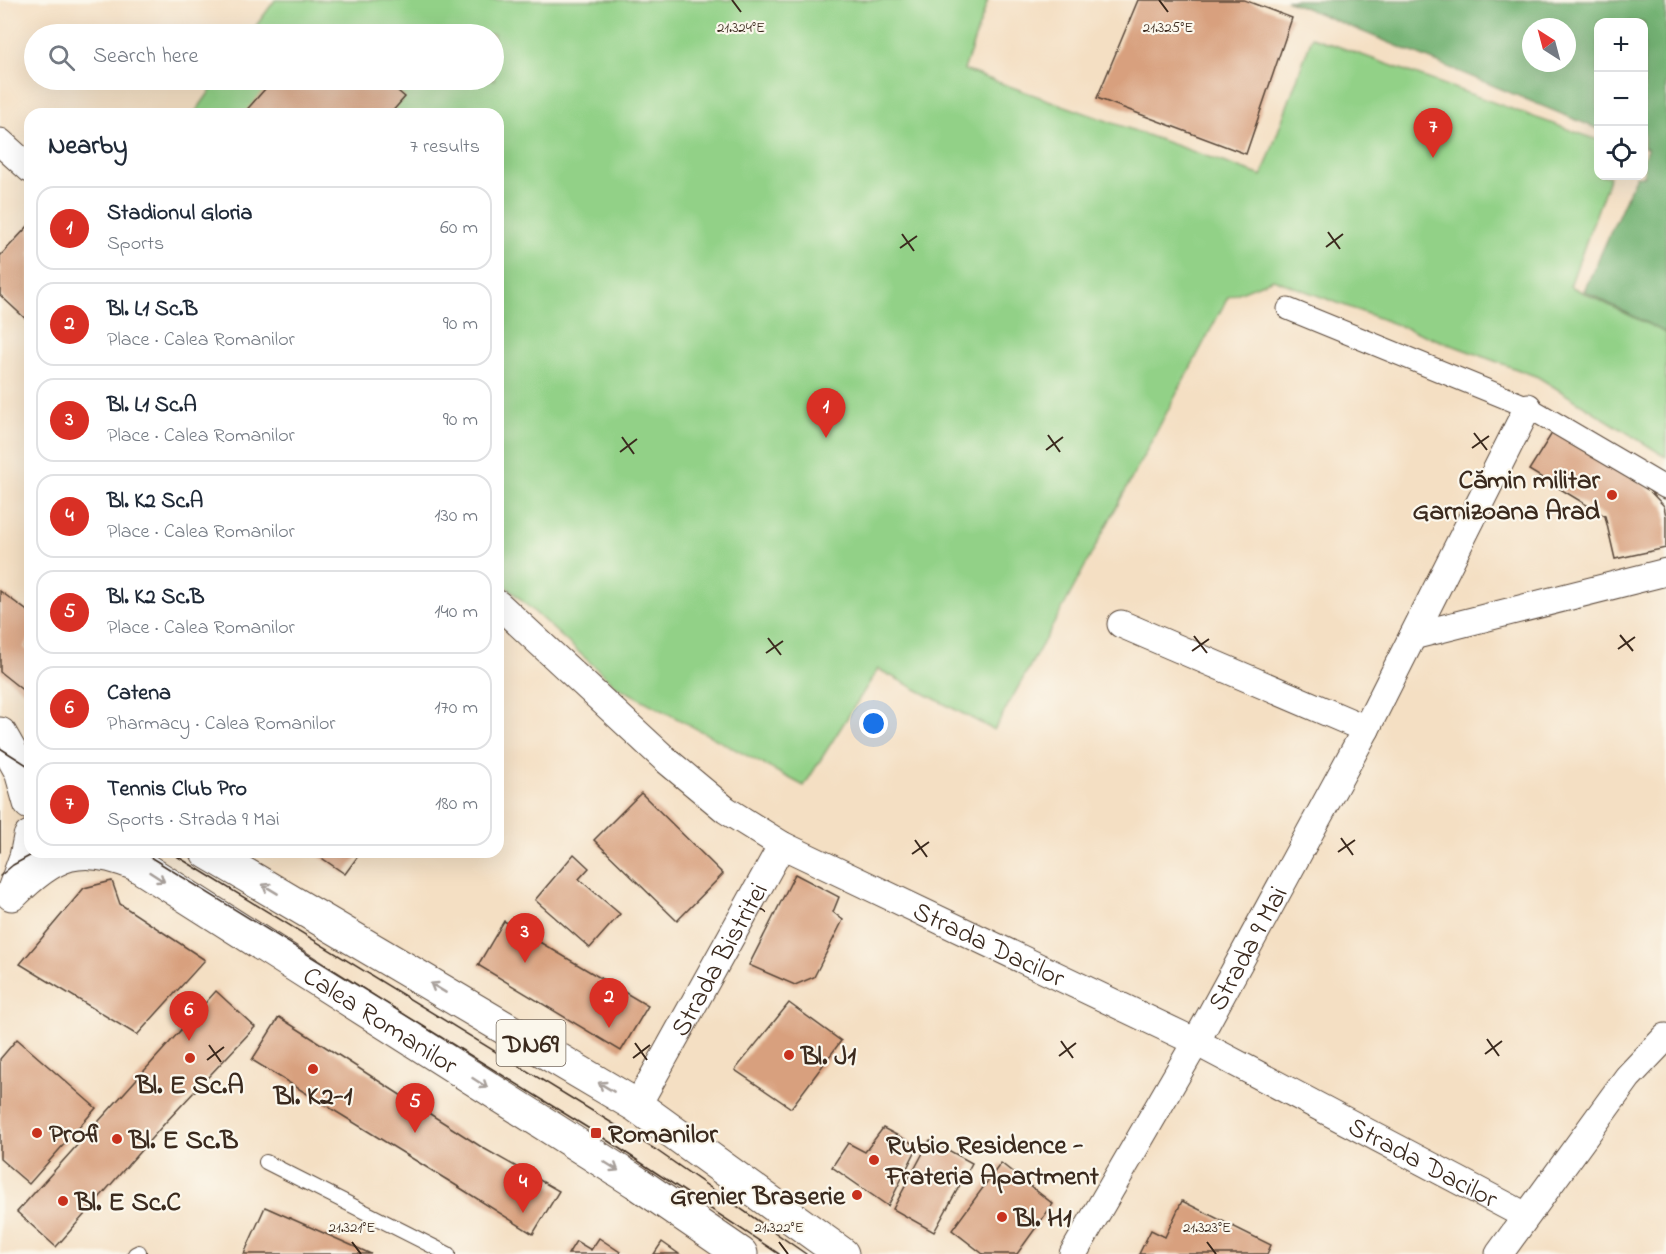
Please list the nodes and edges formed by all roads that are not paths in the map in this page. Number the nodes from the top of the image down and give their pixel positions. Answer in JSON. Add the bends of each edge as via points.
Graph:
{"nodes":[{"id":1,"x":0,"y":141,"type":"edge"},
{"id":2,"x":24,"y":163,"type":"edge"},
{"id":3,"x":1288,"y":309,"type":"dead end"},
{"id":4,"x":1528,"y":407,"type":"junction"},
{"id":5,"x":1666,"y":488,"type":"edge"},
{"id":6,"x":1666,"y":572,"type":"edge"},
{"id":7,"x":504,"y":609,"type":"edge"},
{"id":8,"x":1121,"y":624,"type":"dead end"},
{"id":9,"x":1413,"y":636,"type":"junction"},
{"id":10,"x":0,"y":729,"type":"edge"},
{"id":11,"x":1366,"y":729,"type":"junction"},
{"id":12,"x":0,"y":734,"type":"edge"},
{"id":13,"x":24,"y":743,"type":"edge"},
{"id":14,"x":24,"y":782,"type":"edge"},
{"id":15,"x":782,"y":845,"type":"junction"},
{"id":16,"x":26,"y":858,"type":"edge"},
{"id":17,"x":56,"y":858,"type":"edge"},
{"id":18,"x":121,"y":858,"type":"edge"},
{"id":19,"x":217,"y":858,"type":"edge"},
{"id":20,"x":6,"y":903,"type":"edge"},
{"id":21,"x":1666,"y":1037,"type":"edge"},
{"id":22,"x":1196,"y":1042,"type":"junction"},
{"id":23,"x":637,"y":1106,"type":"junction"},
{"id":24,"x":266,"y":1162,"type":"dead end"},
{"id":25,"x":1526,"y":1216,"type":"junction"},
{"id":26,"x":732,"y":1252,"type":"edge"},
{"id":27,"x":448,"y":1254,"type":"edge"},
{"id":28,"x":842,"y":1254,"type":"edge"},
{"id":29,"x":1073,"y":1254,"type":"edge"},
{"id":30,"x":1499,"y":1254,"type":"edge"}],
"edges":[{"from":1,"to":2,"type":"street"},
{"from":3,"to":4,"type":"street"},
{"from":4,"to":5,"type":"street"},
{"from":4,"to":9,"type":"street","name":"Strada 9 Mai"},
{"from":6,"to":9,"type":"street"},
{"from":7,"to":15,"type":"street","name":"Strada Dacilor","via":[[666,760],[726,810]]},
{"from":8,"to":11,"type":"street"},
{"from":9,"to":11,"type":"street","name":"Strada 9 Mai"},
{"from":10,"to":13,"type":"main road"},
{"from":11,"to":22,"type":"street","name":"Strada 9 Mai"},
{"from":12,"to":14,"type":"main road"},
{"from":15,"to":22,"type":"street","name":"Strada Dacilor"},
{"from":15,"to":23,"type":"street","name":"Strada Bistriței"},
{"from":16,"to":20,"type":"main road"},
{"from":17,"to":20,"type":"main road","name":"Calea Romanilor","number":"DN69"},
{"from":18,"to":26,"type":"main road","name":"Calea Romanilor","number":"DN69","one_way":true,"via":[[136,864],[636,1182]]},
{"from":23,"to":19,"type":"main road","name":"Calea Romanilor","number":"DN69","one_way":true},
{"from":21,"to":25,"type":"street","via":[[1628,1077]]},
{"from":22,"to":25,"type":"street","name":"Strada Dacilor"},
{"from":22,"to":29,"type":"street","name":"Strada 9 Mai"},
{"from":23,"to":28,"type":"main road","name":"Calea Romanilor","number":"DN69"},
{"from":24,"to":27,"type":"lane"},
{"from":25,"to":30,"type":"street"}]}
